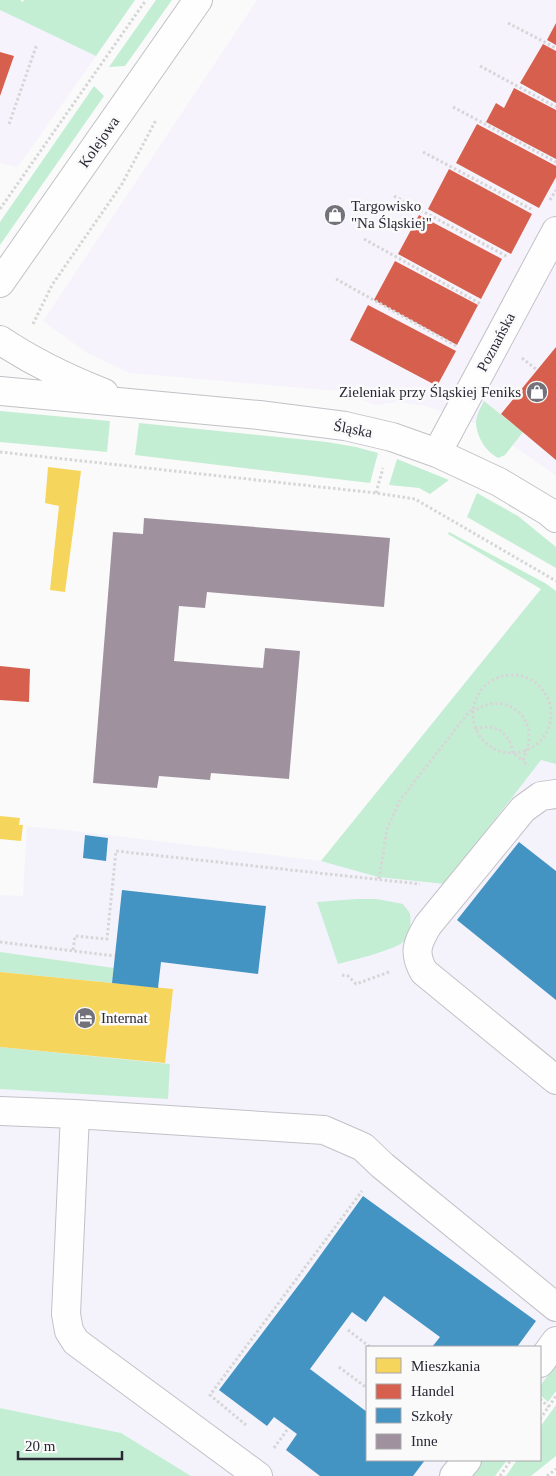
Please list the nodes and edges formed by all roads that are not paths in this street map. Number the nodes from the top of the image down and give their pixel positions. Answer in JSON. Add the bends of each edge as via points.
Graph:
{"nodes":[{"id":1,"x":198,"y":0,"type":"edge"},
{"id":2,"x":551,"y":219,"type":"edge"},
{"id":3,"x":0,"y":283,"type":"edge"},
{"id":4,"x":8,"y":346,"type":"edge"},
{"id":5,"x":0,"y":391,"type":"edge"},
{"id":6,"x":131,"y":404,"type":"junction"},
{"id":7,"x":437,"y":453,"type":"junction"},
{"id":8,"x":556,"y":518,"type":"edge"},
{"id":9,"x":555,"y":794,"type":"edge"},
{"id":10,"x":556,"y":1080,"type":"edge"},
{"id":11,"x":0,"y":1111,"type":"edge"},
{"id":12,"x":75,"y":1114,"type":"junction"},
{"id":13,"x":556,"y":1307,"type":"edge"},
{"id":14,"x":556,"y":1341,"type":"edge"},
{"id":15,"x":541,"y":1362,"type":"edge"},
{"id":16,"x":466,"y":1461,"type":"edge"},
{"id":17,"x":258,"y":1476,"type":"edge"},
{"id":18,"x":454,"y":1476,"type":"edge"}],
"edges":[{"from":1,"to":3,"type":"street","name":"Kolejowa"},
{"from":2,"to":7,"type":"street","name":"Poznańska"},
{"from":4,"to":6,"type":"street","name":"Śląska","via":[[78,383]]},
{"from":5,"to":6,"type":"street","name":"Śląska"},
{"from":6,"to":7,"type":"street","name":"Śląska","via":[[345,426],[392,437]]},
{"from":7,"to":8,"type":"street","name":"Śląska","via":[[499,482]]},
{"from":9,"to":10,"type":"street","via":[[541,796],[523,809],[458,888],[419,940],[418,962],[432,979]]},
{"from":11,"to":12,"type":"street"},
{"from":12,"to":13,"type":"street","via":[[324,1130],[347,1139],[364,1147]]},
{"from":12,"to":17,"type":"street","via":[[66,1314],[69,1331],[76,1342]]},
{"from":14,"to":15,"type":"street"},
{"from":16,"to":18,"type":"street"}]}
